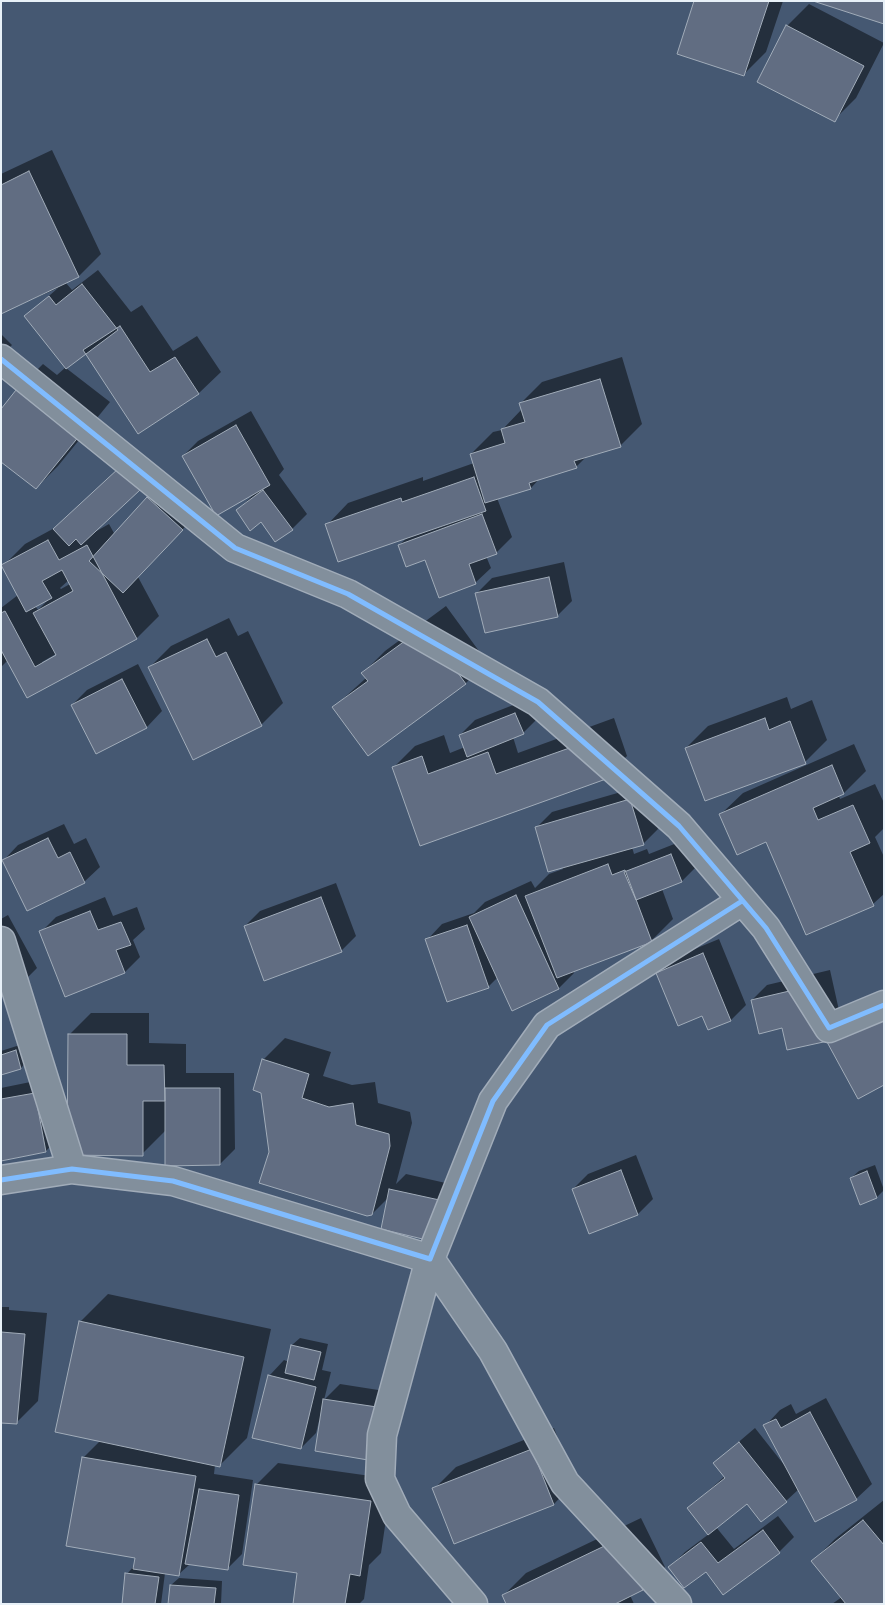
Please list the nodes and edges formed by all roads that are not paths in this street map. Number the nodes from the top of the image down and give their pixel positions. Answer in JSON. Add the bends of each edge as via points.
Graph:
{"nodes":[{"id":1,"x":1,"y":360,"type":"edge"},
{"id":2,"x":742,"y":901,"type":"junction"},
{"id":3,"x":1,"y":941,"type":"edge"},
{"id":4,"x":884,"y":1005,"type":"edge"},
{"id":5,"x":72,"y":1168,"type":"junction"},
{"id":6,"x":1,"y":1180,"type":"edge"},
{"id":7,"x":430,"y":1259,"type":"junction"},
{"id":8,"x":473,"y":1604,"type":"edge"},
{"id":9,"x":676,"y":1604,"type":"edge"}],
"edges":[{"from":1,"to":2,"type":"street","via":[[235,548],[348,594],[538,702],[679,826]]},
{"from":2,"to":4,"type":"street","via":[[766,928],[829,1028]]},
{"from":2,"to":7,"type":"street","via":[[547,1024],[493,1101]]},
{"from":3,"to":5,"type":"street"},
{"from":5,"to":6,"type":"street"},
{"from":5,"to":7,"type":"street","via":[[173,1181]]},
{"from":7,"to":8,"type":"street","via":[[382,1435],[380,1479],[397,1515]]},
{"from":7,"to":9,"type":"street","via":[[493,1351],[565,1483]]}]}
